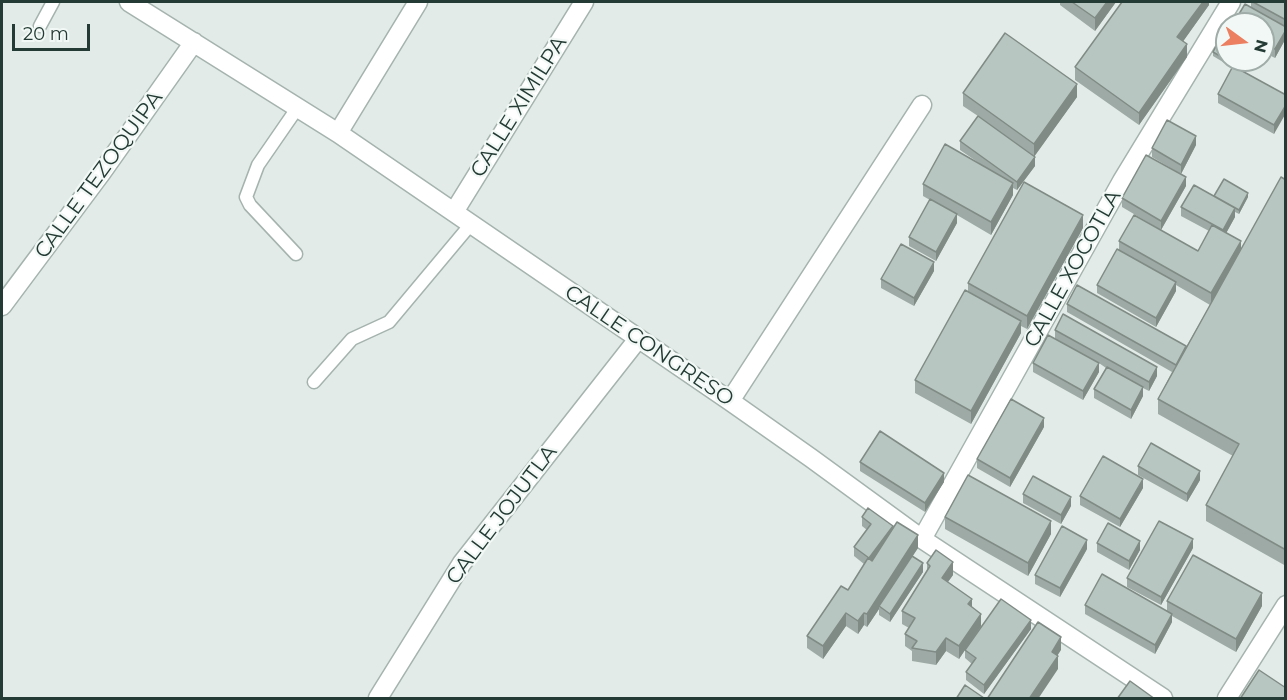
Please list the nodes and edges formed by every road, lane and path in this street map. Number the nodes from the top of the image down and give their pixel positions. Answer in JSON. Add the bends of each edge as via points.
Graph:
{"nodes":[{"id":1,"x":53,"y":2,"type":"edge"},
{"id":2,"x":129,"y":2,"type":"edge"},
{"id":3,"x":418,"y":2,"type":"edge"},
{"id":4,"x":584,"y":2,"type":"edge"},
{"id":5,"x":1231,"y":2,"type":"edge"},
{"id":6,"x":40,"y":26,"type":"dead end"},
{"id":7,"x":194,"y":42,"type":"junction"},
{"id":8,"x":922,"y":105,"type":"dead end"},
{"id":9,"x":298,"y":107,"type":"junction"},
{"id":10,"x":338,"y":133,"type":"junction"},
{"id":11,"x":454,"y":212,"type":"junction"},
{"id":12,"x":471,"y":224,"type":"junction"},
{"id":13,"x":296,"y":254,"type":"dead end"},
{"id":14,"x":2,"y":306,"type":"edge"},
{"id":15,"x":638,"y":339,"type":"junction"},
{"id":16,"x":314,"y":382,"type":"dead end"},
{"id":17,"x":730,"y":401,"type":"junction"},
{"id":18,"x":922,"y":539,"type":"junction"},
{"id":19,"x":1286,"y":605,"type":"edge"},
{"id":20,"x":378,"y":699,"type":"edge"},
{"id":21,"x":1163,"y":699,"type":"edge"},
{"id":22,"x":1227,"y":699,"type":"edge"}],
"edges":[{"from":1,"to":6,"type":"lane"},
{"from":2,"to":7,"type":"street","name":"CALLE CONGRESO"},
{"from":3,"to":10,"type":"street"},
{"from":4,"to":11,"type":"street","name":"CALLE XIMILPA"},
{"from":5,"to":18,"type":"street","name":"CALLE XOCOTLA","via":[[1122,181]]},
{"from":7,"to":9,"type":"street","name":"CALLE CONGRESO"},
{"from":7,"to":14,"type":"street","name":"CALLE TEZOQUIPA"},
{"from":8,"to":17,"type":"street"},
{"from":9,"to":10,"type":"street","name":"CALLE CONGRESO"},
{"from":9,"to":13,"type":"lane","via":[[258,165],[246,197]]},
{"from":10,"to":11,"type":"street","name":"CALLE CONGRESO"},
{"from":11,"to":12,"type":"street","name":"CALLE CONGRESO"},
{"from":12,"to":15,"type":"street","name":"CALLE CONGRESO"},
{"from":12,"to":16,"type":"lane","via":[[389,322],[352,339]]},
{"from":15,"to":17,"type":"street","name":"CALLE CONGRESO"},
{"from":15,"to":20,"type":"street","name":"CALLE JOJUTLA","via":[[462,563]]},
{"from":17,"to":18,"type":"street","name":"CALLE CONGRESO"},
{"from":18,"to":21,"type":"street","name":"CALLE CONGRESO"},
{"from":19,"to":22,"type":"street"}]}
